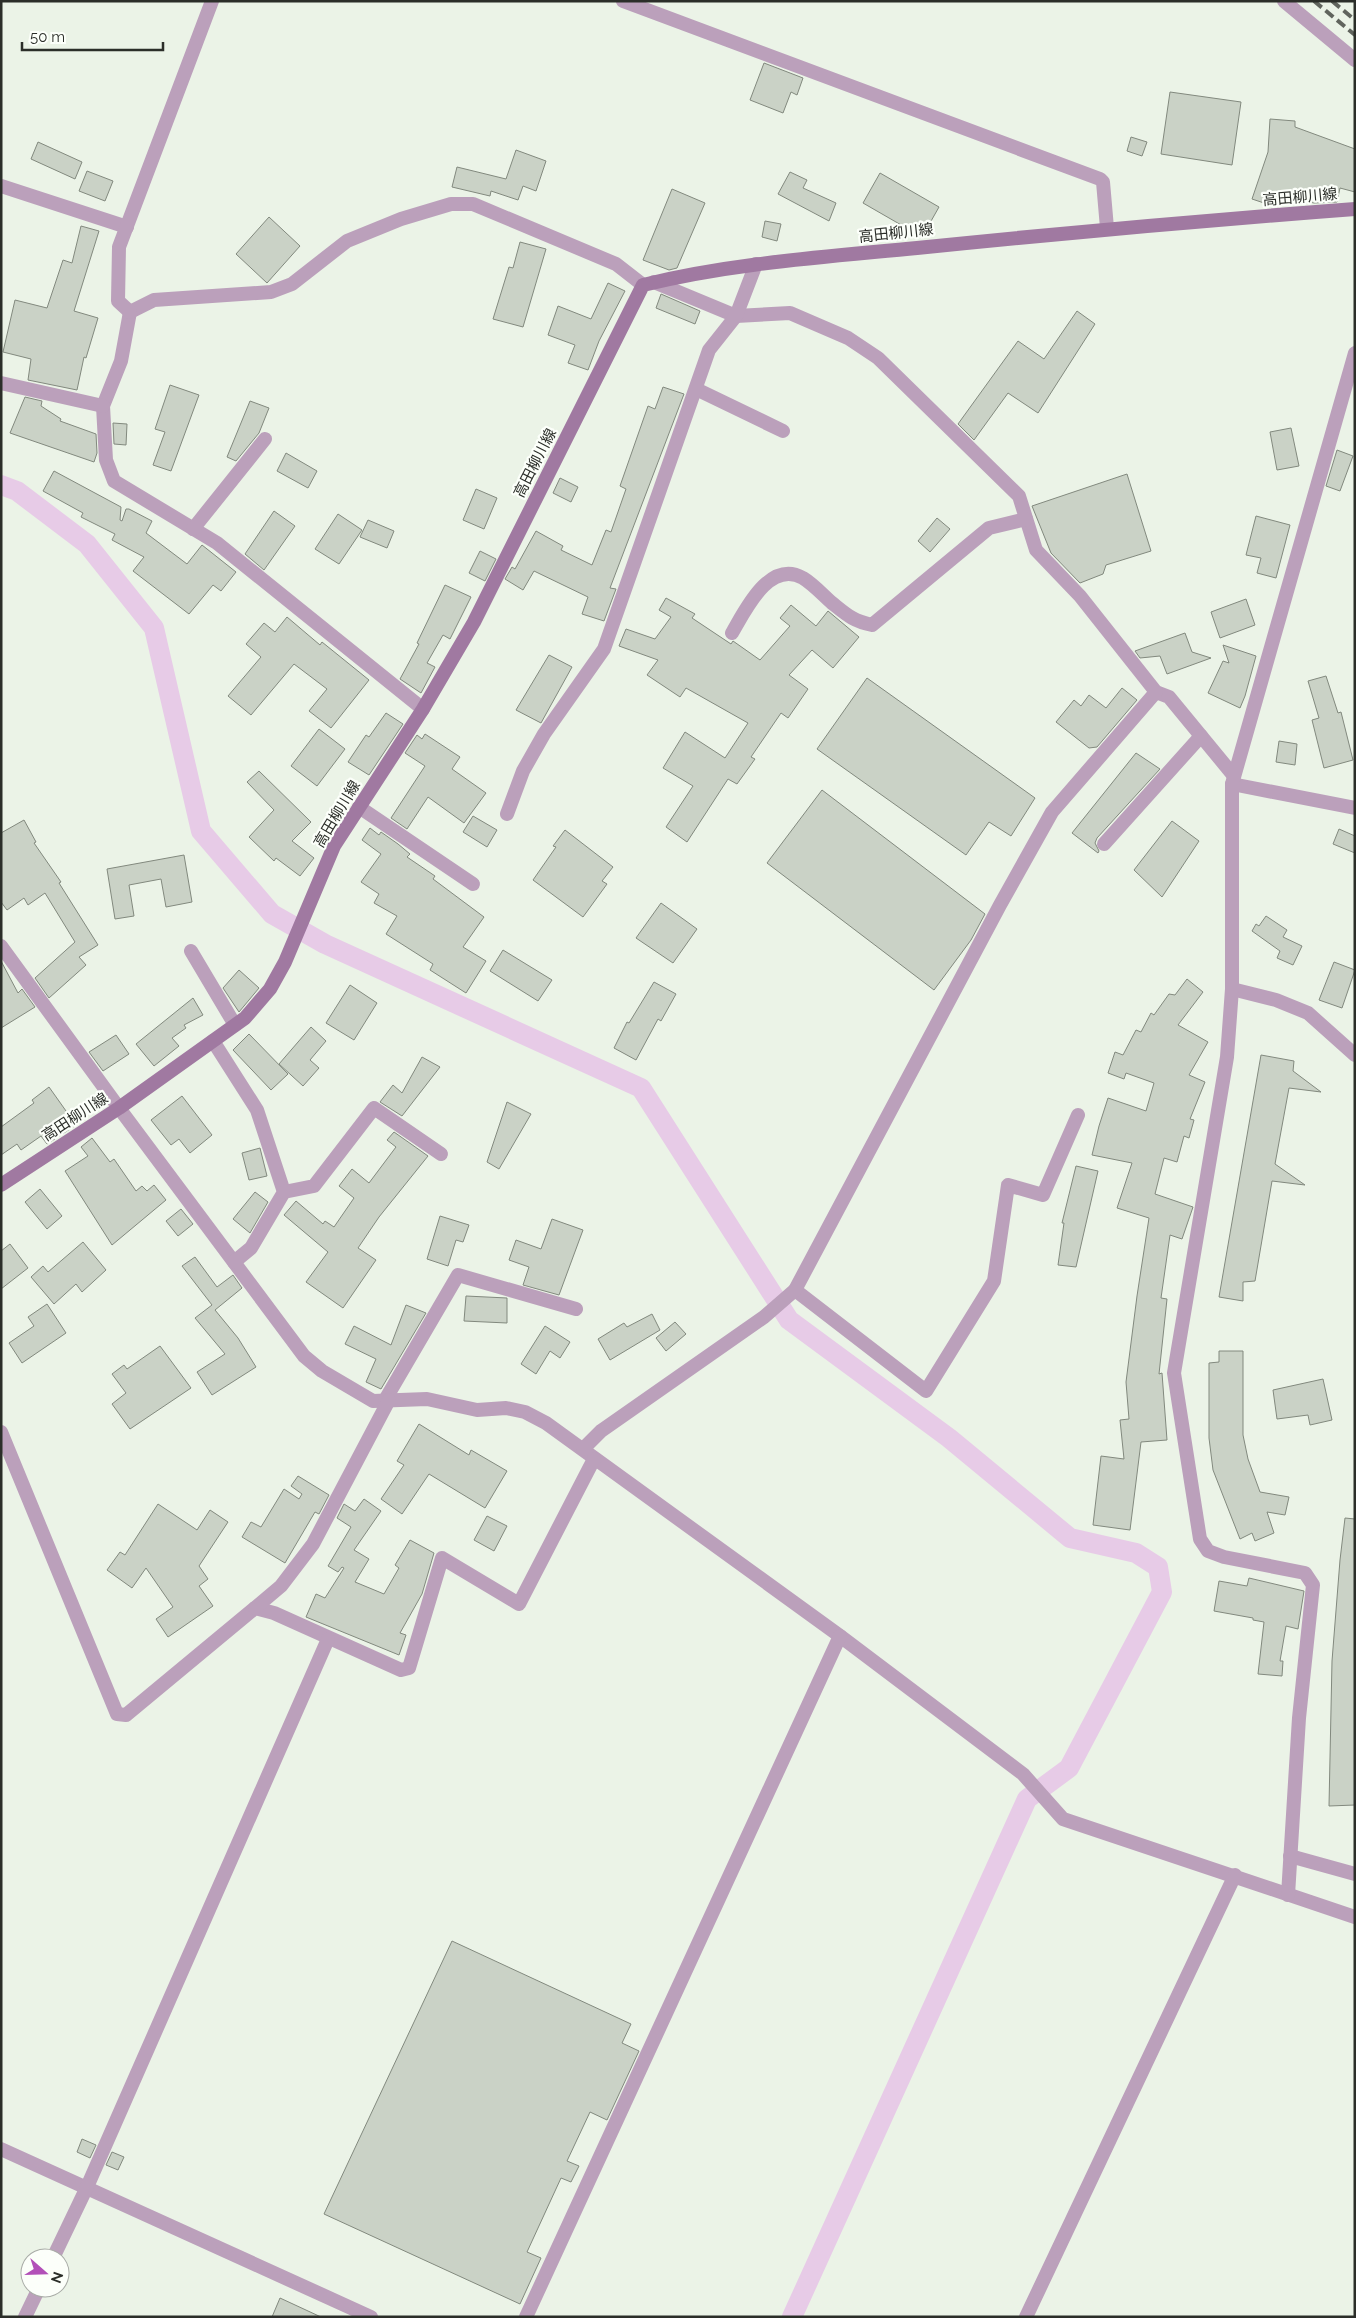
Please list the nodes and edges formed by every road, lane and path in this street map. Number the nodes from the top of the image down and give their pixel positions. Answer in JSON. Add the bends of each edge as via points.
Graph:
{"nodes":[{"id":1,"x":212,"y":1,"type":"edge"},
{"id":2,"x":623,"y":1,"type":"edge"},
{"id":3,"x":1284,"y":1,"type":"edge"},
{"id":4,"x":1355,"y":60,"type":"edge"},
{"id":5,"x":1,"y":186,"type":"edge"},
{"id":6,"x":1355,"y":209,"type":"edge"},
{"id":7,"x":127,"y":227,"type":"junction"},
{"id":8,"x":1107,"y":228,"type":"junction"},
{"id":9,"x":756,"y":264,"type":"junction"},
{"id":10,"x":648,"y":283,"type":"junction"},
{"id":11,"x":130,"y":312,"type":"junction"},
{"id":12,"x":736,"y":316,"type":"junction"},
{"id":13,"x":1355,"y":354,"type":"edge"},
{"id":14,"x":1,"y":383,"type":"edge"},
{"id":15,"x":696,"y":389,"type":"junction"},
{"id":16,"x":1349,"y":396,"type":"edge"},
{"id":17,"x":103,"y":406,"type":"junction"},
{"id":18,"x":783,"y":430,"type":"dead end"},
{"id":19,"x":265,"y":439,"type":"dead end"},
{"id":20,"x":1026,"y":519,"type":"junction"},
{"id":21,"x":193,"y":529,"type":"junction"},
{"id":22,"x":732,"y":633,"type":"dead end"},
{"id":23,"x":1156,"y":692,"type":"junction"},
{"id":24,"x":424,"y":709,"type":"junction"},
{"id":25,"x":1201,"y":736,"type":"junction"},
{"id":26,"x":1233,"y":780,"type":"junction"},
{"id":27,"x":359,"y":807,"type":"junction"},
{"id":28,"x":1355,"y":808,"type":"edge"},
{"id":29,"x":507,"y":814,"type":"dead end"},
{"id":30,"x":1104,"y":844,"type":"dead end"},
{"id":31,"x":472,"y":884,"type":"dead end"},
{"id":32,"x":1,"y":946,"type":"edge"},
{"id":33,"x":191,"y":951,"type":"dead end"},
{"id":34,"x":1232,"y":989,"type":"junction"},
{"id":35,"x":235,"y":1026,"type":"junction"},
{"id":36,"x":212,"y":1041,"type":"junction"},
{"id":37,"x":1355,"y":1055,"type":"edge"},
{"id":38,"x":119,"y":1108,"type":"junction"},
{"id":39,"x":1078,"y":1115,"type":"dead end"},
{"id":40,"x":441,"y":1154,"type":"dead end"},
{"id":41,"x":1,"y":1185,"type":"edge"},
{"id":42,"x":284,"y":1192,"type":"junction"},
{"id":43,"x":234,"y":1262,"type":"junction"},
{"id":44,"x":795,"y":1290,"type":"junction"},
{"id":45,"x":576,"y":1309,"type":"dead end"},
{"id":46,"x":387,"y":1400,"type":"junction"},
{"id":47,"x":1,"y":1432,"type":"edge"},
{"id":48,"x":583,"y":1449,"type":"junction"},
{"id":49,"x":594,"y":1459,"type":"junction"},
{"id":50,"x":255,"y":1608,"type":"junction"},
{"id":51,"x":840,"y":1636,"type":"junction"},
{"id":52,"x":328,"y":1639,"type":"junction"},
{"id":53,"x":1290,"y":1856,"type":"junction"},
{"id":54,"x":1355,"y":1874,"type":"edge"},
{"id":55,"x":1236,"y":1875,"type":"junction"},
{"id":56,"x":1288,"y":1895,"type":"junction"},
{"id":57,"x":1355,"y":1917,"type":"edge"},
{"id":58,"x":1,"y":2149,"type":"edge"},
{"id":59,"x":87,"y":2188,"type":"junction"},
{"id":60,"x":58,"y":2248,"type":"edge"},
{"id":61,"x":34,"y":2298,"type":"edge"},
{"id":62,"x":25,"y":2317,"type":"edge"},
{"id":63,"x":371,"y":2317,"type":"edge"},
{"id":64,"x":526,"y":2317,"type":"edge"},
{"id":65,"x":1026,"y":2317,"type":"edge"}],
"edges":[{"from":1,"to":7,"type":"street"},
{"from":2,"to":8,"type":"street","via":[[1100,179],[1103,182]]},
{"from":3,"to":4,"type":"street"},
{"from":5,"to":7,"type":"street"},
{"from":6,"to":8,"type":"main road","name":"高田柳川線"},
{"from":7,"to":11,"type":"street","via":[[119,247],[118,301]]},
{"from":8,"to":9,"type":"main road","name":"高田柳川線"},
{"from":9,"to":10,"type":"main road","name":"高田柳川線"},
{"from":9,"to":12,"type":"street"},
{"from":10,"to":11,"type":"street","via":[[616,264],[473,204],[451,204],[401,219],[347,241],[292,284],[271,292],[154,300]]},
{"from":10,"to":12,"type":"street"},
{"from":10,"to":24,"type":"main road","name":"高田柳川線","via":[[474,622]]},
{"from":11,"to":17,"type":"street","via":[[121,361]]},
{"from":12,"to":15,"type":"street","via":[[709,350]]},
{"from":12,"to":20,"type":"street","via":[[790,313],[848,338],[878,358],[1019,496]]},
{"from":13,"to":16,"type":"street"},
{"from":14,"to":17,"type":"street"},
{"from":15,"to":18,"type":"street"},
{"from":15,"to":29,"type":"street","via":[[604,648],[531,756]]},
{"from":16,"to":26,"type":"street"},
{"from":17,"to":21,"type":"street","via":[[106,460],[114,481]]},
{"from":19,"to":21,"type":"street"},
{"from":20,"to":22,"type":"street","via":[[989,528],[872,625],[854,621],[802,578],[786,573],[769,581],[752,598]]},
{"from":20,"to":23,"type":"street","via":[[1036,550],[1080,596]]},
{"from":21,"to":24,"type":"street","via":[[217,543]]},
{"from":23,"to":25,"type":"street","via":[[1169,697]]},
{"from":23,"to":44,"type":"street","via":[[1052,812]]},
{"from":24,"to":27,"type":"main road","name":"高田柳川線"},
{"from":25,"to":26,"type":"street"},
{"from":25,"to":30,"type":"street"},
{"from":26,"to":28,"type":"street"},
{"from":26,"to":34,"type":"street"},
{"from":27,"to":31,"type":"street"},
{"from":27,"to":35,"type":"main road","name":"高田柳川線","via":[[334,846],[285,962],[270,988]]},
{"from":32,"to":38,"type":"street"},
{"from":33,"to":35,"type":"street"},
{"from":34,"to":37,"type":"street","via":[[1276,1000],[1308,1014]]},
{"from":34,"to":53,"type":"street","via":[[1227,1057],[1174,1373],[1200,1539],[1208,1552],[1305,1573],[1313,1586],[1298,1718]]},
{"from":35,"to":36,"type":"main road","name":"高田柳川線"},
{"from":36,"to":38,"type":"main road","name":"高田柳川線"},
{"from":36,"to":42,"type":"street","via":[[257,1110]]},
{"from":38,"to":41,"type":"main road","name":"高田柳川線"},
{"from":38,"to":43,"type":"street"},
{"from":39,"to":44,"type":"street","via":[[1043,1195],[1008,1185],[994,1281],[926,1391]]},
{"from":40,"to":42,"type":"street","via":[[374,1108],[314,1186]]},
{"from":42,"to":43,"type":"street","via":[[252,1248]]},
{"from":43,"to":46,"type":"street","via":[[304,1356],[322,1371],[373,1401]]},
{"from":44,"to":48,"type":"street","via":[[764,1316],[601,1431]]},
{"from":45,"to":46,"type":"street","via":[[458,1275]]},
{"from":46,"to":48,"type":"street","via":[[427,1399],[477,1410],[506,1408],[524,1412]]},
{"from":46,"to":50,"type":"street","via":[[313,1544],[281,1586]]},
{"from":47,"to":50,"type":"street","via":[[117,1714],[126,1714]]},
{"from":48,"to":49,"type":"street"},
{"from":49,"to":51,"type":"street"},
{"from":49,"to":52,"type":"street","via":[[520,1604],[442,1558],[409,1668],[401,1670]]},
{"from":50,"to":52,"type":"street","via":[[274,1613]]},
{"from":51,"to":55,"type":"street","via":[[1023,1774],[1063,1818]]},
{"from":51,"to":64,"type":"street"},
{"from":52,"to":59,"type":"street"},
{"from":53,"to":54,"type":"street"},
{"from":53,"to":56,"type":"street"},
{"from":55,"to":56,"type":"street"},
{"from":55,"to":65,"type":"street"},
{"from":56,"to":57,"type":"street"},
{"from":58,"to":59,"type":"street"},
{"from":59,"to":60,"type":"street"},
{"from":59,"to":63,"type":"street"},
{"from":61,"to":62,"type":"street"}]}
